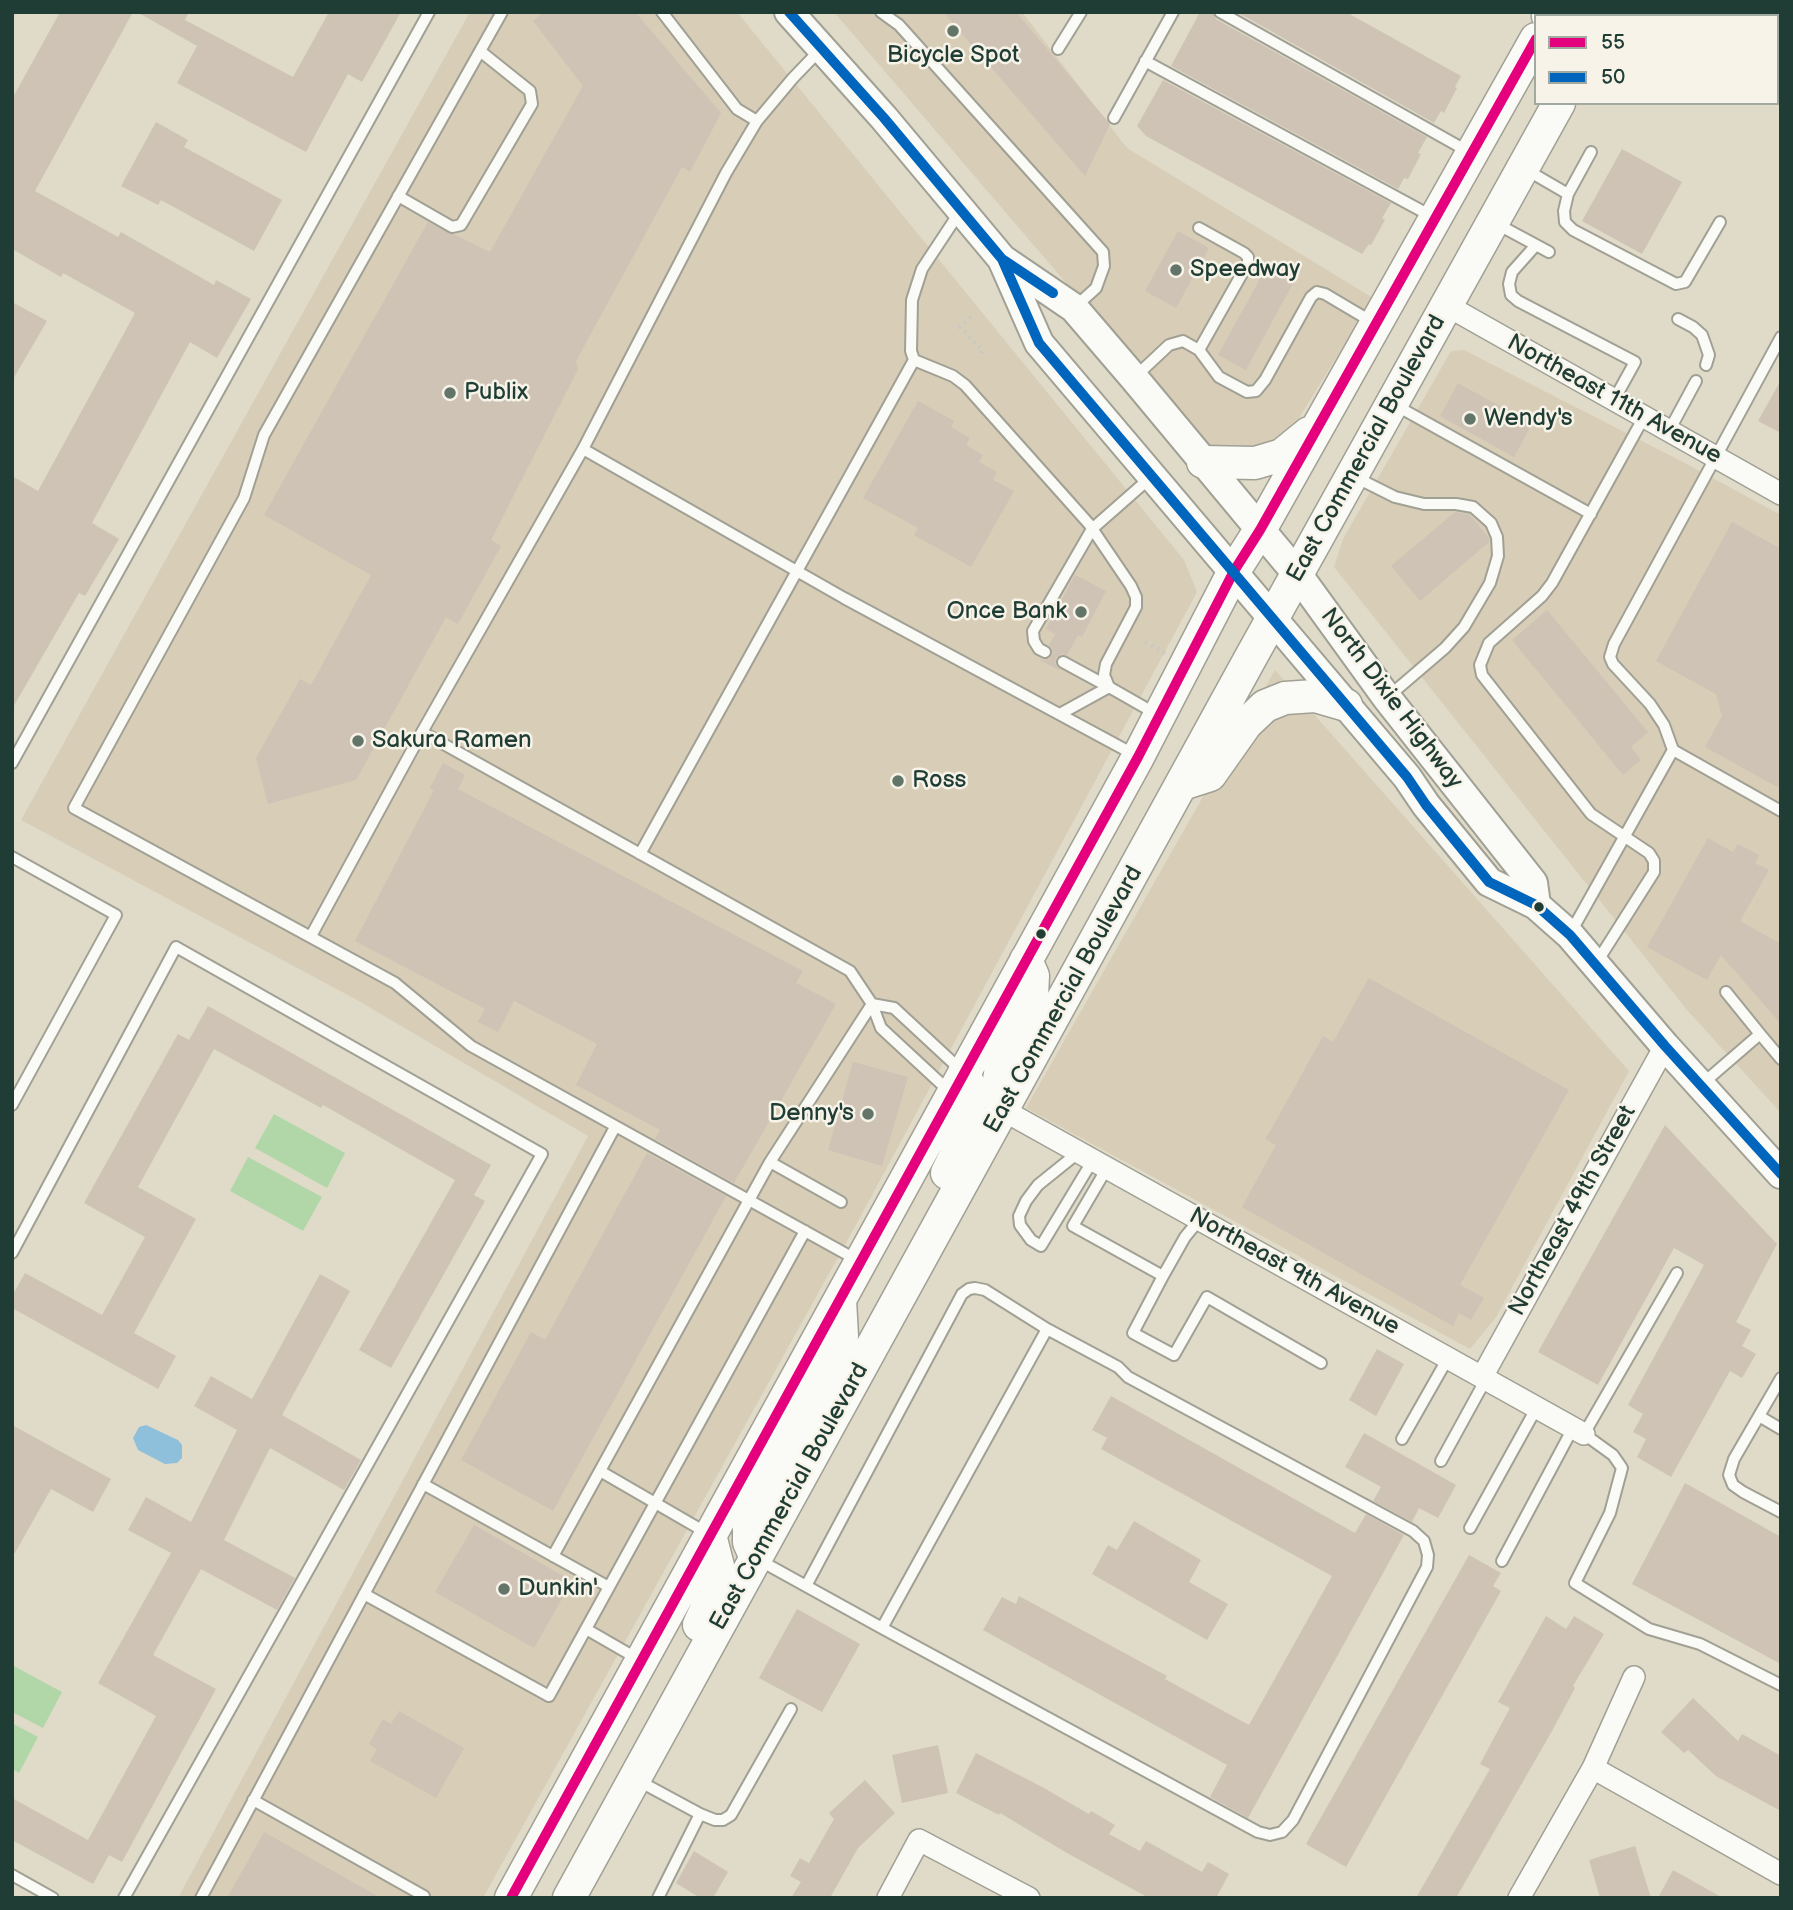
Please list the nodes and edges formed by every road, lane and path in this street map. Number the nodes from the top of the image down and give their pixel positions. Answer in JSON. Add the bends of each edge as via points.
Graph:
{"nodes":[{"id":1,"x":429,"y":12,"type":"edge"},
{"id":2,"x":502,"y":12,"type":"edge"},
{"id":3,"x":662,"y":12,"type":"edge"},
{"id":4,"x":789,"y":12,"type":"edge"},
{"id":5,"x":881,"y":12,"type":"edge"},
{"id":6,"x":1081,"y":12,"type":"edge"},
{"id":7,"x":1173,"y":12,"type":"edge"},
{"id":8,"x":1220,"y":12,"type":"edge"},
{"id":9,"x":1534,"y":43,"type":"edge"},
{"id":10,"x":821,"y":48,"type":"junction"},
{"id":11,"x":1058,"y":49,"type":"dead end"},
{"id":12,"x":480,"y":51,"type":"junction"},
{"id":13,"x":1145,"y":61,"type":"junction"},
{"id":14,"x":1558,"y":105,"type":"edge"},
{"id":15,"x":1114,"y":118,"type":"dead end"},
{"id":16,"x":757,"y":121,"type":"junction"},
{"id":17,"x":1591,"y":152,"type":"dead end"},
{"id":18,"x":1472,"y":154,"type":"junction"},
{"id":19,"x":1523,"y":168,"type":"junction"},
{"id":20,"x":1568,"y":194,"type":"junction"},
{"id":21,"x":398,"y":196,"type":"junction"},
{"id":22,"x":961,"y":211,"type":"junction"},
{"id":23,"x":1435,"y":218,"type":"junction"},
{"id":24,"x":1493,"y":222,"type":"junction"},
{"id":25,"x":1720,"y":222,"type":"dead end"},
{"id":26,"x":1199,"y":228,"type":"dead end"},
{"id":27,"x":1536,"y":245,"type":"junction"},
{"id":28,"x":1549,"y":252,"type":"dead end"},
{"id":29,"x":1002,"y":259,"type":"junction"},
{"id":30,"x":1446,"y":305,"type":"junction"},
{"id":31,"x":1074,"y":308,"type":"junction"},
{"id":32,"x":971,"y":317,"type":"dead end"},
{"id":33,"x":1678,"y":319,"type":"dead end"},
{"id":34,"x":1376,"y":324,"type":"junction"},
{"id":35,"x":1781,"y":337,"type":"edge"},
{"id":36,"x":1199,"y":350,"type":"junction"},
{"id":37,"x":979,"y":357,"type":"dead end"},
{"id":38,"x":914,"y":360,"type":"junction"},
{"id":39,"x":1706,"y":365,"type":"dead end"},
{"id":40,"x":1134,"y":378,"type":"junction"},
{"id":41,"x":1696,"y":381,"type":"dead end"},
{"id":42,"x":1614,"y":400,"type":"junction"},
{"id":43,"x":1392,"y":404,"type":"junction"},
{"id":44,"x":1644,"y":417,"type":"junction"},
{"id":45,"x":1318,"y":426,"type":"junction"},
{"id":46,"x":1669,"y":431,"type":"junction"},
{"id":47,"x":583,"y":449,"type":"junction"},
{"id":48,"x":1716,"y":458,"type":"junction"},
{"id":49,"x":1203,"y":462,"type":"junction"},
{"id":50,"x":1152,"y":476,"type":"junction"},
{"id":51,"x":1352,"y":476,"type":"junction"},
{"id":52,"x":1781,"y":494,"type":"edge"},
{"id":53,"x":1591,"y":514,"type":"junction"},
{"id":54,"x":1092,"y":529,"type":"junction"},
{"id":55,"x":1260,"y":530,"type":"junction"},
{"id":56,"x":798,"y":571,"type":"junction"},
{"id":57,"x":1234,"y":571,"type":"junction"},
{"id":58,"x":1298,"y":575,"type":"junction"},
{"id":59,"x":1273,"y":619,"type":"junction"},
{"id":60,"x":1145,"y":642,"type":"dead end"},
{"id":61,"x":1045,"y":652,"type":"dead end"},
{"id":62,"x":1169,"y":655,"type":"dead end"},
{"id":63,"x":1063,"y":662,"type":"dead end"},
{"id":64,"x":1109,"y":687,"type":"junction"},
{"id":65,"x":1387,"y":698,"type":"junction"},
{"id":66,"x":1346,"y":705,"type":"junction"},
{"id":67,"x":1060,"y":715,"type":"junction"},
{"id":68,"x":1159,"y":716,"type":"junction"},
{"id":69,"x":422,"y":732,"type":"junction"},
{"id":70,"x":1672,"y":750,"type":"junction"},
{"id":71,"x":1138,"y":757,"type":"junction"},
{"id":72,"x":12,"y":763,"type":"edge"},
{"id":73,"x":1182,"y":785,"type":"junction"},
{"id":74,"x":1781,"y":811,"type":"edge"},
{"id":75,"x":1625,"y":836,"type":"junction"},
{"id":76,"x":640,"y":854,"type":"junction"},
{"id":77,"x":12,"y":857,"type":"edge"},
{"id":78,"x":1536,"y":905,"type":"junction"},
{"id":79,"x":1570,"y":935,"type":"junction"},
{"id":80,"x":311,"y":936,"type":"junction"},
{"id":81,"x":1026,"y":960,"type":"junction"},
{"id":82,"x":1595,"y":964,"type":"junction"},
{"id":83,"x":1726,"y":992,"type":"dead end"},
{"id":84,"x":872,"y":1004,"type":"junction"},
{"id":85,"x":1760,"y":1034,"type":"junction"},
{"id":86,"x":1665,"y":1046,"type":"junction"},
{"id":87,"x":1781,"y":1059,"type":"edge"},
{"id":88,"x":959,"y":1084,"type":"junction"},
{"id":89,"x":1701,"y":1085,"type":"junction"},
{"id":90,"x":12,"y":1105,"type":"edge"},
{"id":91,"x":1003,"y":1110,"type":"junction"},
{"id":92,"x":615,"y":1127,"type":"junction"},
{"id":93,"x":1093,"y":1160,"type":"junction"},
{"id":94,"x":770,"y":1162,"type":"junction"},
{"id":95,"x":1781,"y":1174,"type":"edge"},
{"id":96,"x":749,"y":1201,"type":"junction"},
{"id":97,"x":841,"y":1202,"type":"dead end"},
{"id":98,"x":1199,"y":1220,"type":"junction"},
{"id":99,"x":805,"y":1231,"type":"junction"},
{"id":100,"x":12,"y":1253,"type":"edge"},
{"id":101,"x":860,"y":1262,"type":"junction"},
{"id":102,"x":1677,"y":1273,"type":"dead end"},
{"id":103,"x":1163,"y":1276,"type":"junction"},
{"id":104,"x":906,"y":1288,"type":"junction"},
{"id":105,"x":840,"y":1298,"type":"junction"},
{"id":106,"x":1047,"y":1329,"type":"junction"},
{"id":107,"x":1448,"y":1358,"type":"junction"},
{"id":108,"x":1321,"y":1363,"type":"dead end"},
{"id":109,"x":1484,"y":1378,"type":"junction"},
{"id":110,"x":1781,"y":1378,"type":"edge"},
{"id":111,"x":1537,"y":1407,"type":"junction"},
{"id":112,"x":1759,"y":1416,"type":"junction"},
{"id":113,"x":1781,"y":1429,"type":"edge"},
{"id":114,"x":1579,"y":1431,"type":"junction"},
{"id":115,"x":1402,"y":1439,"type":"dead end"},
{"id":116,"x":1441,"y":1461,"type":"dead end"},
{"id":117,"x":600,"y":1471,"type":"junction"},
{"id":118,"x":423,"y":1484,"type":"junction"},
{"id":119,"x":655,"y":1504,"type":"junction"},
{"id":120,"x":1781,"y":1512,"type":"edge"},
{"id":121,"x":1470,"y":1528,"type":"dead end"},
{"id":122,"x":710,"y":1535,"type":"junction"},
{"id":123,"x":553,"y":1556,"type":"junction"},
{"id":124,"x":756,"y":1558,"type":"junction"},
{"id":125,"x":1502,"y":1561,"type":"dead end"},
{"id":126,"x":806,"y":1586,"type":"junction"},
{"id":127,"x":609,"y":1587,"type":"junction"},
{"id":128,"x":364,"y":1594,"type":"junction"},
{"id":129,"x":882,"y":1628,"type":"junction"},
{"id":130,"x":586,"y":1629,"type":"junction"},
{"id":131,"x":641,"y":1661,"type":"junction"},
{"id":132,"x":1634,"y":1677,"type":"dead end"},
{"id":133,"x":1781,"y":1685,"type":"edge"},
{"id":134,"x":791,"y":1709,"type":"dead end"},
{"id":135,"x":1593,"y":1768,"type":"junction"},
{"id":136,"x":635,"y":1778,"type":"junction"},
{"id":137,"x":254,"y":1800,"type":"junction"},
{"id":138,"x":618,"y":1810,"type":"junction"},
{"id":139,"x":700,"y":1814,"type":"junction"},
{"id":140,"x":1781,"y":1874,"type":"edge"},
{"id":141,"x":12,"y":1875,"type":"edge"},
{"id":142,"x":424,"y":1895,"type":"dead end"},
{"id":143,"x":53,"y":1898,"type":"edge"},
{"id":144,"x":124,"y":1898,"type":"edge"},
{"id":145,"x":201,"y":1898,"type":"edge"},
{"id":146,"x":510,"y":1898,"type":"edge"},
{"id":147,"x":569,"y":1898,"type":"edge"},
{"id":148,"x":658,"y":1898,"type":"edge"},
{"id":149,"x":888,"y":1898,"type":"edge"},
{"id":150,"x":1029,"y":1898,"type":"edge"},
{"id":151,"x":1520,"y":1898,"type":"edge"}],
"edges":[{"from":1,"to":72,"type":"lane"},
{"from":2,"to":12,"type":"lane"},
{"from":3,"to":16,"type":"lane","via":[[737,109]]},
{"from":4,"to":10,"type":"main road","name":"North Dixie Highway"},
{"from":5,"to":31,"type":"lane","via":[[899,25],[1103,252],[1104,266],[1096,288]]},
{"from":6,"to":11,"type":"lane"},
{"from":7,"to":13,"type":"lane"},
{"from":8,"to":18,"type":"lane"},
{"from":9,"to":18,"type":"main road"},
{"from":10,"to":16,"type":"lane"},
{"from":10,"to":22,"type":"main road","name":"North Dixie Highway"},
{"from":12,"to":21,"type":"lane"},
{"from":12,"to":21,"type":"lane","via":[[530,91],[532,104],[461,225],[452,227]]},
{"from":13,"to":15,"type":"lane"},
{"from":13,"to":23,"type":"lane"},
{"from":14,"to":19,"type":"main road","name":"East Commercial Boulevard"},
{"from":16,"to":47,"type":"lane"},
{"from":17,"to":20,"type":"lane"},
{"from":18,"to":23,"type":"main road"},
{"from":19,"to":20,"type":"lane"},
{"from":19,"to":24,"type":"main road","name":"East Commercial Boulevard"},
{"from":20,"to":25,"type":"lane","via":[[1565,222],[1573,230],[1676,284],[1685,282]]},
{"from":21,"to":80,"type":"lane","via":[[264,436],[244,498],[74,808]]},
{"from":22,"to":29,"type":"main road","name":"North Dixie Highway"},
{"from":22,"to":38,"type":"lane","via":[[922,269],[912,300]]},
{"from":23,"to":34,"type":"main road"},
{"from":24,"to":27,"type":"lane"},
{"from":24,"to":30,"type":"main road","name":"East Commercial Boulevard"},
{"from":26,"to":36,"type":"lane","via":[[1248,257],[1248,263]]},
{"from":27,"to":28,"type":"lane"},
{"from":27,"to":42,"type":"lane","via":[[1512,272],[1511,295],[1635,362]]},
{"from":29,"to":31,"type":"main road","name":"North Dixie Highway"},
{"from":29,"to":50,"type":"main road","name":"North Dixie Highway","via":[[1039,343]]},
{"from":30,"to":42,"type":"street","name":"Northeast 11th Avenue"},
{"from":30,"to":43,"type":"main road","name":"East Commercial Boulevard"},
{"from":31,"to":40,"type":"main road","name":"North Dixie Highway"},
{"from":32,"to":37,"type":"path","via":[[960,327],[983,350]]},
{"from":33,"to":39,"type":"lane","via":[[1702,335],[1709,355]]},
{"from":34,"to":36,"type":"lane","via":[[1317,292],[1255,391],[1247,392],[1219,377]]},
{"from":34,"to":45,"type":"main road"},
{"from":35,"to":48,"type":"lane"},
{"from":36,"to":40,"type":"lane","via":[[1183,341],[1169,345]]},
{"from":38,"to":54,"type":"lane","via":[[965,385]]},
{"from":38,"to":56,"type":"lane"},
{"from":40,"to":49,"type":"main road","name":"North Dixie Highway"},
{"from":41,"to":46,"type":"lane"},
{"from":42,"to":44,"type":"street","name":"Northeast 11th Avenue"},
{"from":43,"to":51,"type":"main road","name":"East Commercial Boulevard"},
{"from":43,"to":53,"type":"lane"},
{"from":44,"to":46,"type":"street","name":"Northeast 11th Avenue"},
{"from":44,"to":53,"type":"lane"},
{"from":45,"to":49,"type":"main road","via":[[1282,455],[1255,463]]},
{"from":45,"to":55,"type":"main road"},
{"from":46,"to":48,"type":"street","name":"Northeast 11th Avenue"},
{"from":47,"to":56,"type":"lane"},
{"from":47,"to":69,"type":"lane"},
{"from":48,"to":52,"type":"street","name":"Northeast 11th Avenue"},
{"from":48,"to":70,"type":"lane","via":[[1610,657],[1664,725]]},
{"from":49,"to":55,"type":"main road","name":"North Dixie Highway"},
{"from":50,"to":54,"type":"lane"},
{"from":50,"to":57,"type":"main road","name":"North Dixie Highway"},
{"from":51,"to":58,"type":"main road","name":"East Commercial Boulevard"},
{"from":51,"to":65,"type":"lane","via":[[1395,497],[1473,507],[1491,523],[1497,537],[1498,556],[1490,583],[1464,626]]},
{"from":53,"to":75,"type":"lane","via":[[1552,583],[1489,643],[1480,665],[1482,675],[1591,814]]},
{"from":54,"to":61,"type":"lane","via":[[1033,631],[1034,641]]},
{"from":54,"to":64,"type":"lane","via":[[1136,597],[1136,607],[1106,664]]},
{"from":55,"to":57,"type":"main road"},
{"from":55,"to":58,"type":"main road","name":"North Dixie Highway"},
{"from":56,"to":67,"type":"lane"},
{"from":56,"to":76,"type":"lane"},
{"from":57,"to":59,"type":"main road","name":"North Dixie Highway"},
{"from":57,"to":68,"type":"main road"},
{"from":58,"to":59,"type":"main road","name":"East Commercial Boulevard"},
{"from":58,"to":65,"type":"main road","name":"North Dixie Highway"},
{"from":59,"to":66,"type":"main road","name":"North Dixie Highway"},
{"from":59,"to":73,"type":"main road","name":"East Commercial Boulevard"},
{"from":60,"to":62,"type":"path"},
{"from":63,"to":64,"type":"lane"},
{"from":64,"to":67,"type":"lane"},
{"from":64,"to":68,"type":"lane"},
{"from":65,"to":78,"type":"main road","name":"North Dixie Highway","via":[[1533,883]]},
{"from":66,"to":73,"type":"main road","via":[[1315,696],[1285,698],[1265,706],[1246,724],[1210,775]]},
{"from":66,"to":78,"type":"main road","name":"North Dixie Highway","via":[[1489,882]]},
{"from":67,"to":71,"type":"lane"},
{"from":68,"to":71,"type":"main road"},
{"from":69,"to":76,"type":"lane"},
{"from":69,"to":80,"type":"lane"},
{"from":70,"to":74,"type":"lane"},
{"from":70,"to":75,"type":"lane"},
{"from":71,"to":81,"type":"main road"},
{"from":73,"to":91,"type":"main road","name":"East Commercial Boulevard"},
{"from":75,"to":79,"type":"lane"},
{"from":75,"to":82,"type":"lane","via":[[1649,853],[1654,872]]},
{"from":76,"to":84,"type":"lane","via":[[850,971]]},
{"from":77,"to":90,"type":"lane","via":[[116,915]]},
{"from":78,"to":79,"type":"main road","name":"North Dixie Highway"},
{"from":79,"to":82,"type":"main road","name":"North Dixie Highway"},
{"from":80,"to":92,"type":"lane","via":[[395,982],[471,1046]]},
{"from":81,"to":88,"type":"main road"},
{"from":81,"to":91,"type":"main road","via":[[1033,976],[1032,996],[1002,1061],[997,1093]]},
{"from":82,"to":86,"type":"main road","name":"North Dixie Highway"},
{"from":83,"to":85,"type":"lane"},
{"from":84,"to":88,"type":"lane","via":[[881,1028]]},
{"from":84,"to":88,"type":"lane","via":[[894,1008]]},
{"from":84,"to":94,"type":"lane"},
{"from":85,"to":87,"type":"lane"},
{"from":85,"to":89,"type":"lane"},
{"from":86,"to":89,"type":"main road","name":"North Dixie Highway"},
{"from":86,"to":109,"type":"street","name":"Northeast 49th Street"},
{"from":88,"to":101,"type":"main road"},
{"from":88,"to":104,"type":"main road","via":[[971,1090],[965,1136],[905,1253],[901,1280]]},
{"from":89,"to":95,"type":"main road","name":"North Dixie Highway"},
{"from":91,"to":93,"type":"street","name":"Northeast 9th Avenue"},
{"from":91,"to":104,"type":"main road","name":"East Commercial Boulevard"},
{"from":92,"to":96,"type":"lane"},
{"from":92,"to":118,"type":"lane"},
{"from":93,"to":93,"type":"lane","via":[[1038,1185],[1026,1200],[1019,1216],[1031,1240],[1041,1246]]},
{"from":93,"to":98,"type":"street","name":"Northeast 9th Avenue"},
{"from":93,"to":103,"type":"lane","via":[[1073,1226]]},
{"from":94,"to":96,"type":"lane"},
{"from":94,"to":97,"type":"lane"},
{"from":96,"to":99,"type":"lane"},
{"from":96,"to":117,"type":"lane"},
{"from":98,"to":103,"type":"lane"},
{"from":98,"to":107,"type":"street","name":"Northeast 9th Avenue"},
{"from":99,"to":101,"type":"lane"},
{"from":99,"to":119,"type":"lane"},
{"from":100,"to":144,"type":"lane","via":[[176,947],[542,1154]]},
{"from":101,"to":105,"type":"main road"},
{"from":102,"to":114,"type":"lane"},
{"from":103,"to":108,"type":"lane","via":[[1133,1333],[1174,1355],[1207,1297]]},
{"from":104,"to":124,"type":"main road","name":"East Commercial Boulevard"},
{"from":105,"to":122,"type":"main road"},
{"from":105,"to":124,"type":"main road","via":[[839,1354],[755,1507],[749,1542]]},
{"from":106,"to":126,"type":"lane","via":[[980,1288],[962,1294]]},
{"from":106,"to":129,"type":"lane"},
{"from":106,"to":129,"type":"lane","via":[[1424,1541],[1427,1567],[1293,1820],[1282,1832],[1258,1832]]},
{"from":107,"to":109,"type":"street","name":"Northeast 9th Avenue"},
{"from":107,"to":115,"type":"lane"},
{"from":109,"to":111,"type":"street","name":"Northeast 9th Avenue"},
{"from":109,"to":116,"type":"lane"},
{"from":110,"to":112,"type":"lane"},
{"from":111,"to":114,"type":"street","name":"Northeast 9th Avenue"},
{"from":111,"to":121,"type":"lane"},
{"from":112,"to":113,"type":"lane"},
{"from":112,"to":120,"type":"lane","via":[[1729,1475],[1742,1492]]},
{"from":114,"to":125,"type":"lane"},
{"from":114,"to":133,"type":"lane","via":[[1613,1455],[1622,1468],[1610,1513],[1575,1583],[1648,1629],[1700,1644]]},
{"from":117,"to":119,"type":"lane"},
{"from":117,"to":123,"type":"lane"},
{"from":118,"to":123,"type":"lane"},
{"from":118,"to":128,"type":"lane"},
{"from":119,"to":122,"type":"lane"},
{"from":119,"to":127,"type":"lane"},
{"from":122,"to":131,"type":"main road"},
{"from":122,"to":138,"type":"main road","via":[[718,1566],[710,1605],[626,1759]]},
{"from":123,"to":127,"type":"lane"},
{"from":124,"to":126,"type":"lane"},
{"from":124,"to":136,"type":"main road","name":"East Commercial Boulevard"},
{"from":126,"to":129,"type":"lane"},
{"from":127,"to":130,"type":"lane"},
{"from":128,"to":130,"type":"lane","via":[[549,1696]]},
{"from":128,"to":137,"type":"lane"},
{"from":130,"to":131,"type":"lane"},
{"from":131,"to":146,"type":"main road"},
{"from":132,"to":135,"type":"street"},
{"from":134,"to":139,"type":"lane","via":[[731,1815],[715,1821]]},
{"from":135,"to":140,"type":"street"},
{"from":135,"to":151,"type":"street"},
{"from":136,"to":138,"type":"main road","name":"East Commercial Boulevard"},
{"from":136,"to":139,"type":"lane"},
{"from":137,"to":142,"type":"lane"},
{"from":137,"to":145,"type":"lane"},
{"from":138,"to":147,"type":"main road","name":"East Commercial Boulevard"},
{"from":139,"to":148,"type":"lane"},
{"from":141,"to":143,"type":"lane"},
{"from":149,"to":150,"type":"street","via":[[919,1839]]}]}
